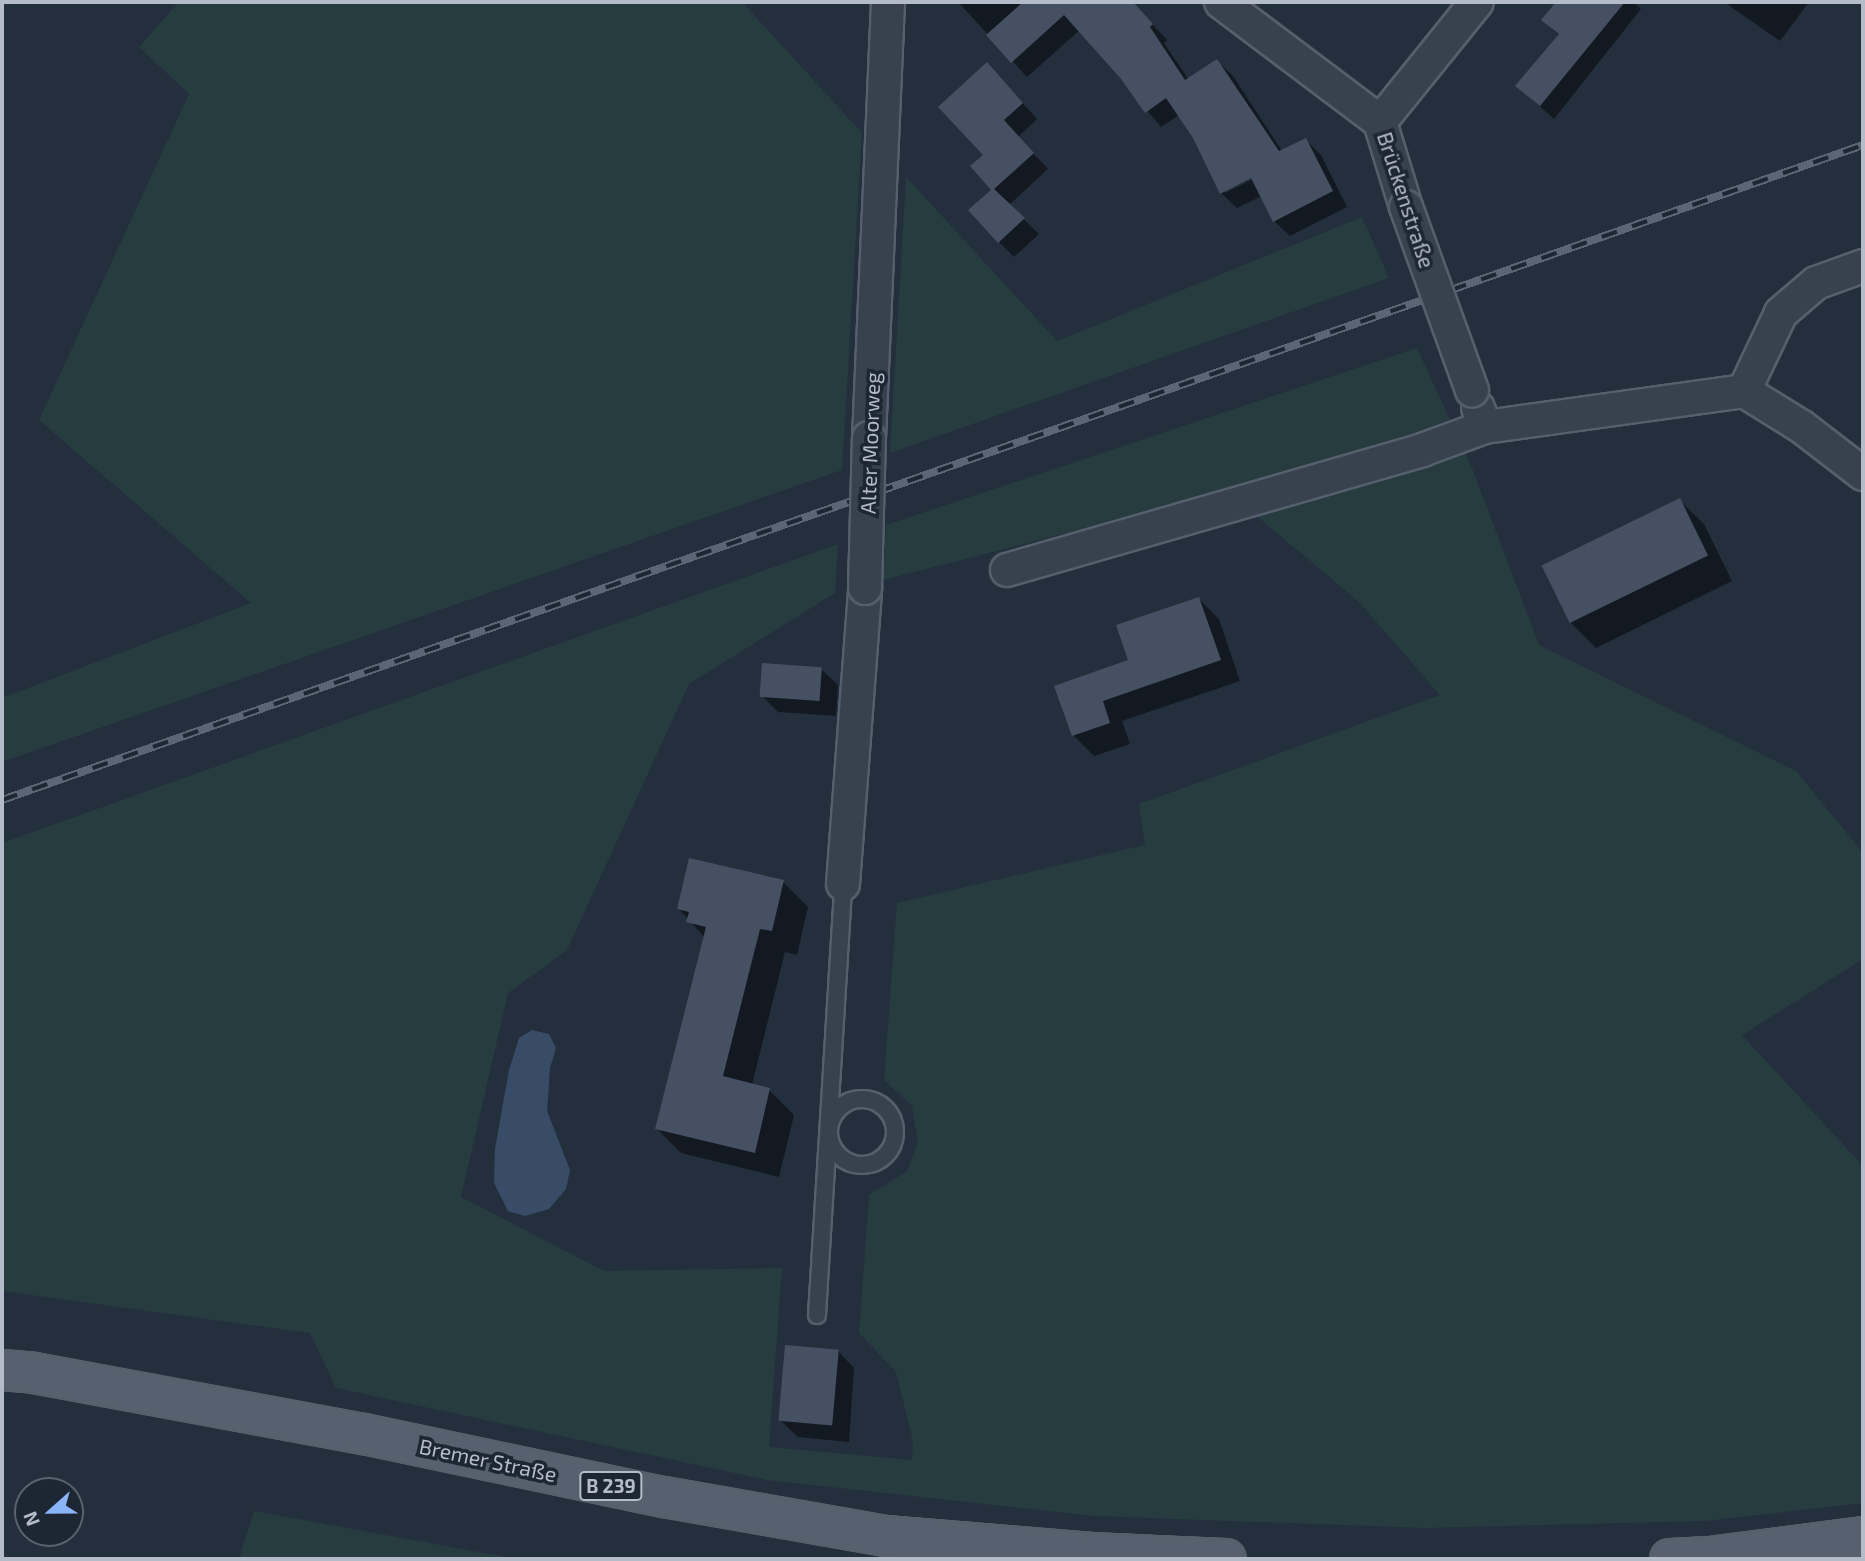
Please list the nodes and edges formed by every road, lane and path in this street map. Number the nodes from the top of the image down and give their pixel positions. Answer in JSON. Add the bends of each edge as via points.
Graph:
{"nodes":[{"id":1,"x":888,"y":2,"type":"edge"},
{"id":2,"x":1221,"y":2,"type":"edge"},
{"id":3,"x":1477,"y":2,"type":"edge"},
{"id":4,"x":1380,"y":122,"type":"junction"},
{"id":5,"x":1863,"y":265,"type":"edge"},
{"id":6,"x":1744,"y":391,"type":"junction"},
{"id":7,"x":1485,"y":427,"type":"junction"},
{"id":8,"x":1863,"y":474,"type":"edge"},
{"id":9,"x":1007,"y":570,"type":"dead end"},
{"id":10,"x":843,"y":884,"type":"joint"},
{"id":11,"x":828,"y":1132,"type":"junction"},
{"id":12,"x":817,"y":1315,"type":"dead end"},
{"id":13,"x":2,"y":1370,"type":"edge"},
{"id":14,"x":1863,"y":1538,"type":"edge"},
{"id":15,"x":1226,"y":1559,"type":"edge"},
{"id":16,"x":1670,"y":1559,"type":"edge"}],
"edges":[{"from":1,"to":10,"type":"street","name":"Alter Moorweg","bridge":true,"via":[[865,587]]},
{"from":2,"to":4,"type":"street","name":"Brückenstraße"},
{"from":3,"to":4,"type":"street"},
{"from":4,"to":7,"type":"street","name":"Brückenstraße","bridge":true},
{"from":5,"to":6,"type":"street","via":[[1816,283],[1781,313]]},
{"from":6,"to":7,"type":"street"},
{"from":6,"to":8,"type":"street","via":[[1802,427]]},
{"from":7,"to":9,"type":"street","via":[[1422,450]]},
{"from":10,"to":11,"type":"lane"},
{"from":11,"to":11,"type":"lane","via":[[839,1156],[863,1166],[887,1155],[895,1130],[884,1107],[860,1099],[838,1109]]},
{"from":11,"to":12,"type":"lane"},
{"from":13,"to":15,"type":"main road","name":"Bremer Straße","number":"B 239","via":[[363,1434],[664,1497],[886,1536]]},
{"from":14,"to":16,"type":"main road"}]}
